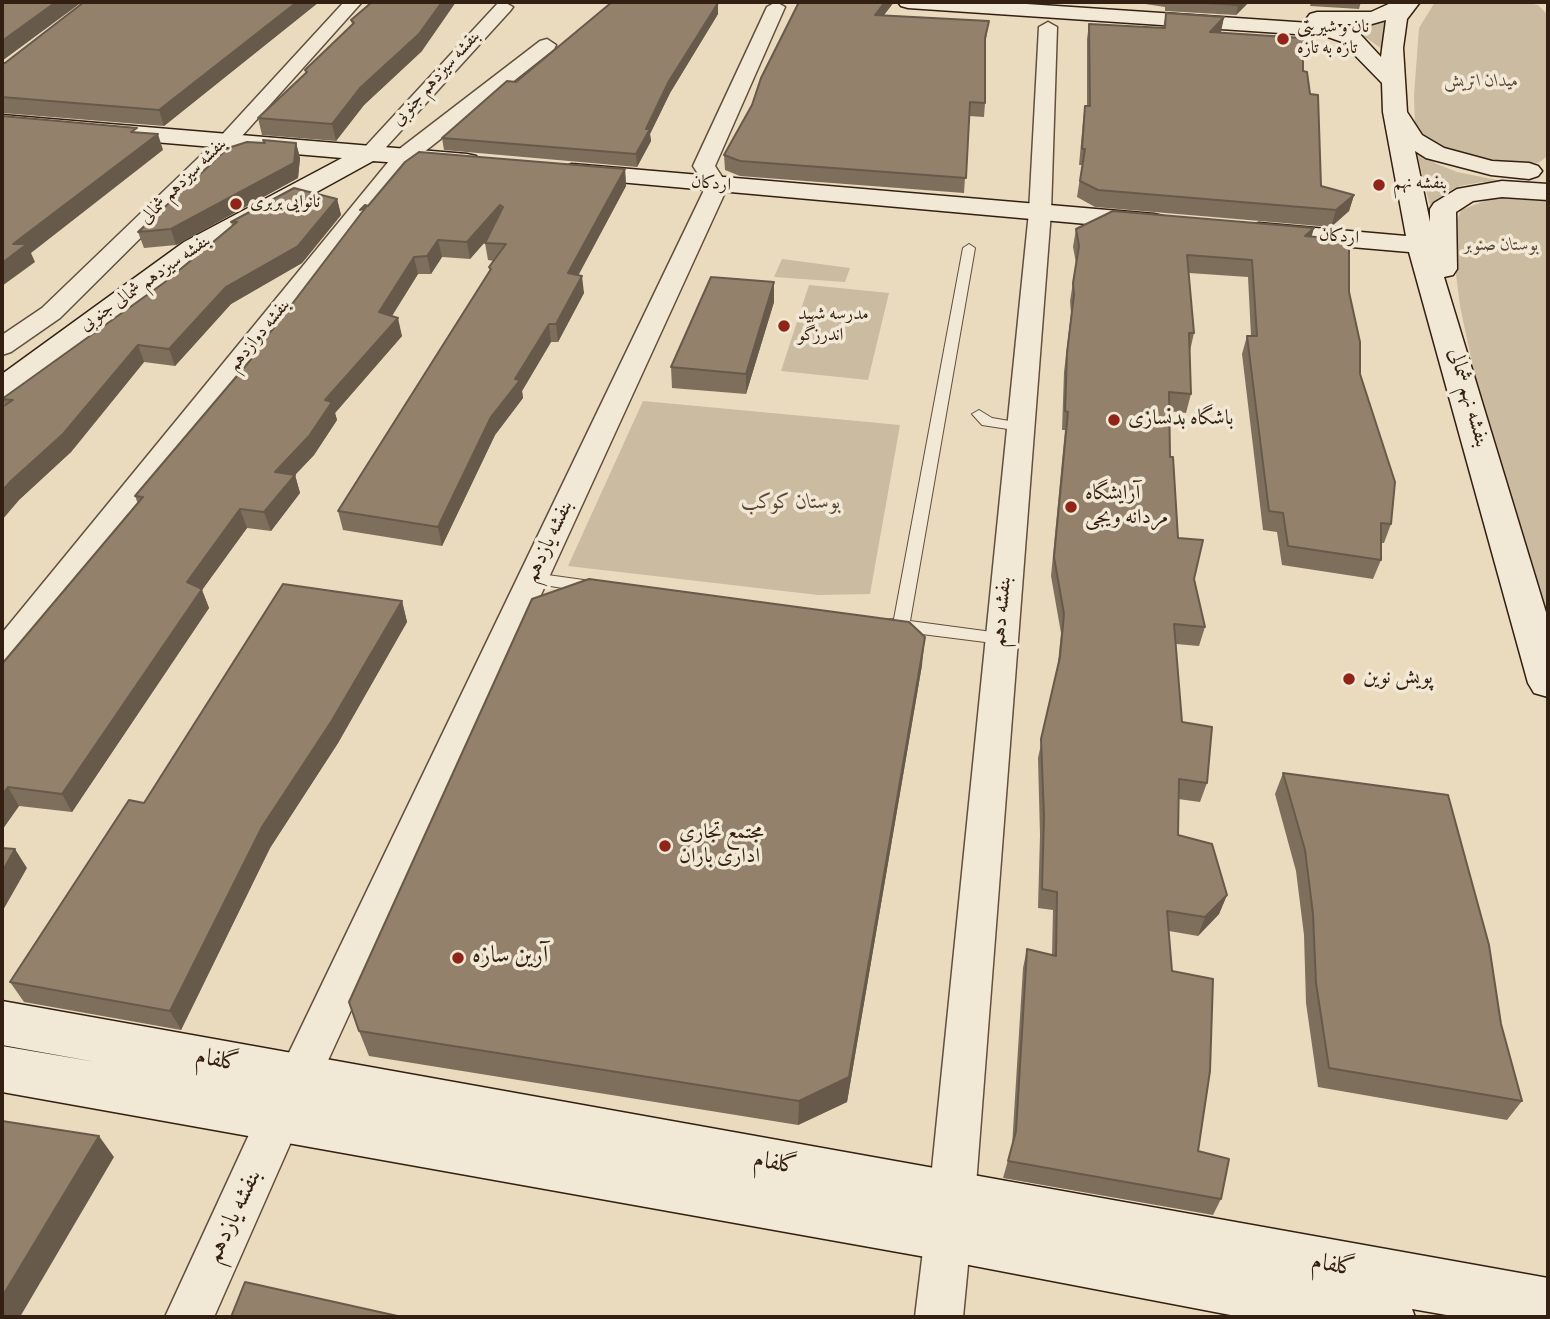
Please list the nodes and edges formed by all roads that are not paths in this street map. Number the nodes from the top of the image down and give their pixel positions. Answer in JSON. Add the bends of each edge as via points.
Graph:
{"nodes":[{"id":1,"x":353,"y":2,"type":"edge"},
{"id":2,"x":908,"y":2,"type":"edge"},
{"id":3,"x":1018,"y":2,"type":"edge"},
{"id":4,"x":1409,"y":2,"type":"edge"},
{"id":5,"x":504,"y":6,"type":"dead end"},
{"id":6,"x":776,"y":7,"type":"dead end"},
{"id":7,"x":1086,"y":7,"type":"edge"},
{"id":8,"x":1271,"y":21,"type":"junction"},
{"id":9,"x":1048,"y":26,"type":"dead end"},
{"id":10,"x":547,"y":45,"type":"dead end"},
{"id":11,"x":1394,"y":97,"type":"junction"},
{"id":12,"x":2,"y":122,"type":"edge"},
{"id":13,"x":226,"y":142,"type":"junction"},
{"id":14,"x":371,"y":152,"type":"junction"},
{"id":15,"x":406,"y":155,"type":"junction"},
{"id":16,"x":487,"y":163,"type":"edge"},
{"id":17,"x":1548,"y":169,"type":"edge"},
{"id":18,"x":555,"y":170,"type":"edge"},
{"id":19,"x":717,"y":186,"type":"junction"},
{"id":20,"x":1548,"y":192,"type":"edge"},
{"id":21,"x":1040,"y":212,"type":"junction"},
{"id":22,"x":1176,"y":224,"type":"edge"},
{"id":23,"x":1230,"y":228,"type":"edge"},
{"id":24,"x":1421,"y":245,"type":"junction"},
{"id":25,"x":969,"y":248,"type":"dead end"},
{"id":26,"x":2,"y":347,"type":"edge"},
{"id":27,"x":2,"y":388,"type":"edge"},
{"id":28,"x":1465,"y":391,"type":"junction"},
{"id":29,"x":979,"y":414,"type":"dead end"},
{"id":30,"x":1021,"y":427,"type":"junction"},
{"id":31,"x":533,"y":578,"type":"junction"},
{"id":32,"x":610,"y":589,"type":"edge"},
{"id":33,"x":874,"y":622,"type":"edge"},
{"id":34,"x":901,"y":625,"type":"junction"},
{"id":35,"x":1001,"y":638,"type":"junction"},
{"id":36,"x":2,"y":655,"type":"edge"},
{"id":37,"x":1548,"y":683,"type":"edge"},
{"id":38,"x":2,"y":1023,"type":"edge"},
{"id":39,"x":2,"y":1069,"type":"edge"},
{"id":40,"x":290,"y":1097,"type":"junction"},
{"id":41,"x":950,"y":1216,"type":"junction"},
{"id":42,"x":1548,"y":1306,"type":"edge"},
{"id":43,"x":189,"y":1317,"type":"edge"},
{"id":44,"x":939,"y":1317,"type":"edge"},
{"id":45,"x":1387,"y":1317,"type":"edge"}],
"edges":[{"from":1,"to":13,"type":"street","name":"بنفشه سیزدهم شمالی"},
{"from":2,"to":7,"type":"street"},
{"from":3,"to":7,"type":"street"},
{"from":4,"to":8,"type":"street","via":[[1372,18]]},
{"from":4,"to":11,"type":"street","via":[[1397,19],[1392,48]]},
{"from":5,"to":14,"type":"street","name":"بنفشه سیزدهم جنوبی"},
{"from":6,"to":19,"type":"street","via":[[704,166]]},
{"from":7,"to":8,"type":"street"},
{"from":8,"to":11,"type":"street","via":[[1350,37]]},
{"from":9,"to":21,"type":"street","name":"بنفشه دهم"},
{"from":10,"to":15,"type":"street","name":"بنفشه دوازدهم"},
{"from":11,"to":17,"type":"street","via":[[1413,140],[1435,153],[1491,168]]},
{"from":11,"to":24,"type":"street","name":"بنفشه نهم شمالی"},
{"from":12,"to":13,"type":"street"},
{"from":13,"to":14,"type":"street"},
{"from":13,"to":26,"type":"street","name":"بنفشه سیزدهم شمالی","via":[[51,313]]},
{"from":14,"to":15,"type":"street"},
{"from":14,"to":27,"type":"street","name":"بنفشه سیزدهم شمالی جنوبی","via":[[194,248]]},
{"from":15,"to":16,"type":"street"},
{"from":15,"to":36,"type":"street","name":"بنفشه دوازدهم"},
{"from":18,"to":19,"type":"street","name":"اردکان"},
{"from":19,"to":21,"type":"street","name":"اردکان"},
{"from":19,"to":31,"type":"street","name":"بنفشه یازدهم"},
{"from":20,"to":28,"type":"street","via":[[1502,189],[1466,194],[1443,209],[1443,271]]},
{"from":21,"to":22,"type":"street","name":"اردکان"},
{"from":21,"to":30,"type":"street","name":"بنفشه دهم"},
{"from":23,"to":24,"type":"street","name":"اردکان"},
{"from":24,"to":28,"type":"street","name":"بنفشه نهم شمالی"},
{"from":25,"to":34,"type":"lane"},
{"from":28,"to":37,"type":"street","name":"بنفشه نهم شمالی"},
{"from":29,"to":30,"type":"lane","via":[[987,422]]},
{"from":30,"to":35,"type":"street","name":"بنفشه دهم"},
{"from":31,"to":32,"type":"lane"},
{"from":31,"to":40,"type":"street","name":"بنفشه یازدهم"},
{"from":33,"to":34,"type":"lane"},
{"from":34,"to":35,"type":"lane"},
{"from":35,"to":41,"type":"street","name":"بنفشه دهم"},
{"from":38,"to":40,"type":"street","name":"گلفام"},
{"from":39,"to":40,"type":"street","name":"گلفام"},
{"from":40,"to":41,"type":"street","name":"گلفام"},
{"from":40,"to":43,"type":"street","name":"بنفشه یازدهم"},
{"from":41,"to":42,"type":"street","name":"گلفام"},
{"from":41,"to":44,"type":"street","name":"بنفشه دهم"},
{"from":41,"to":45,"type":"street","name":"گلفام"}]}
